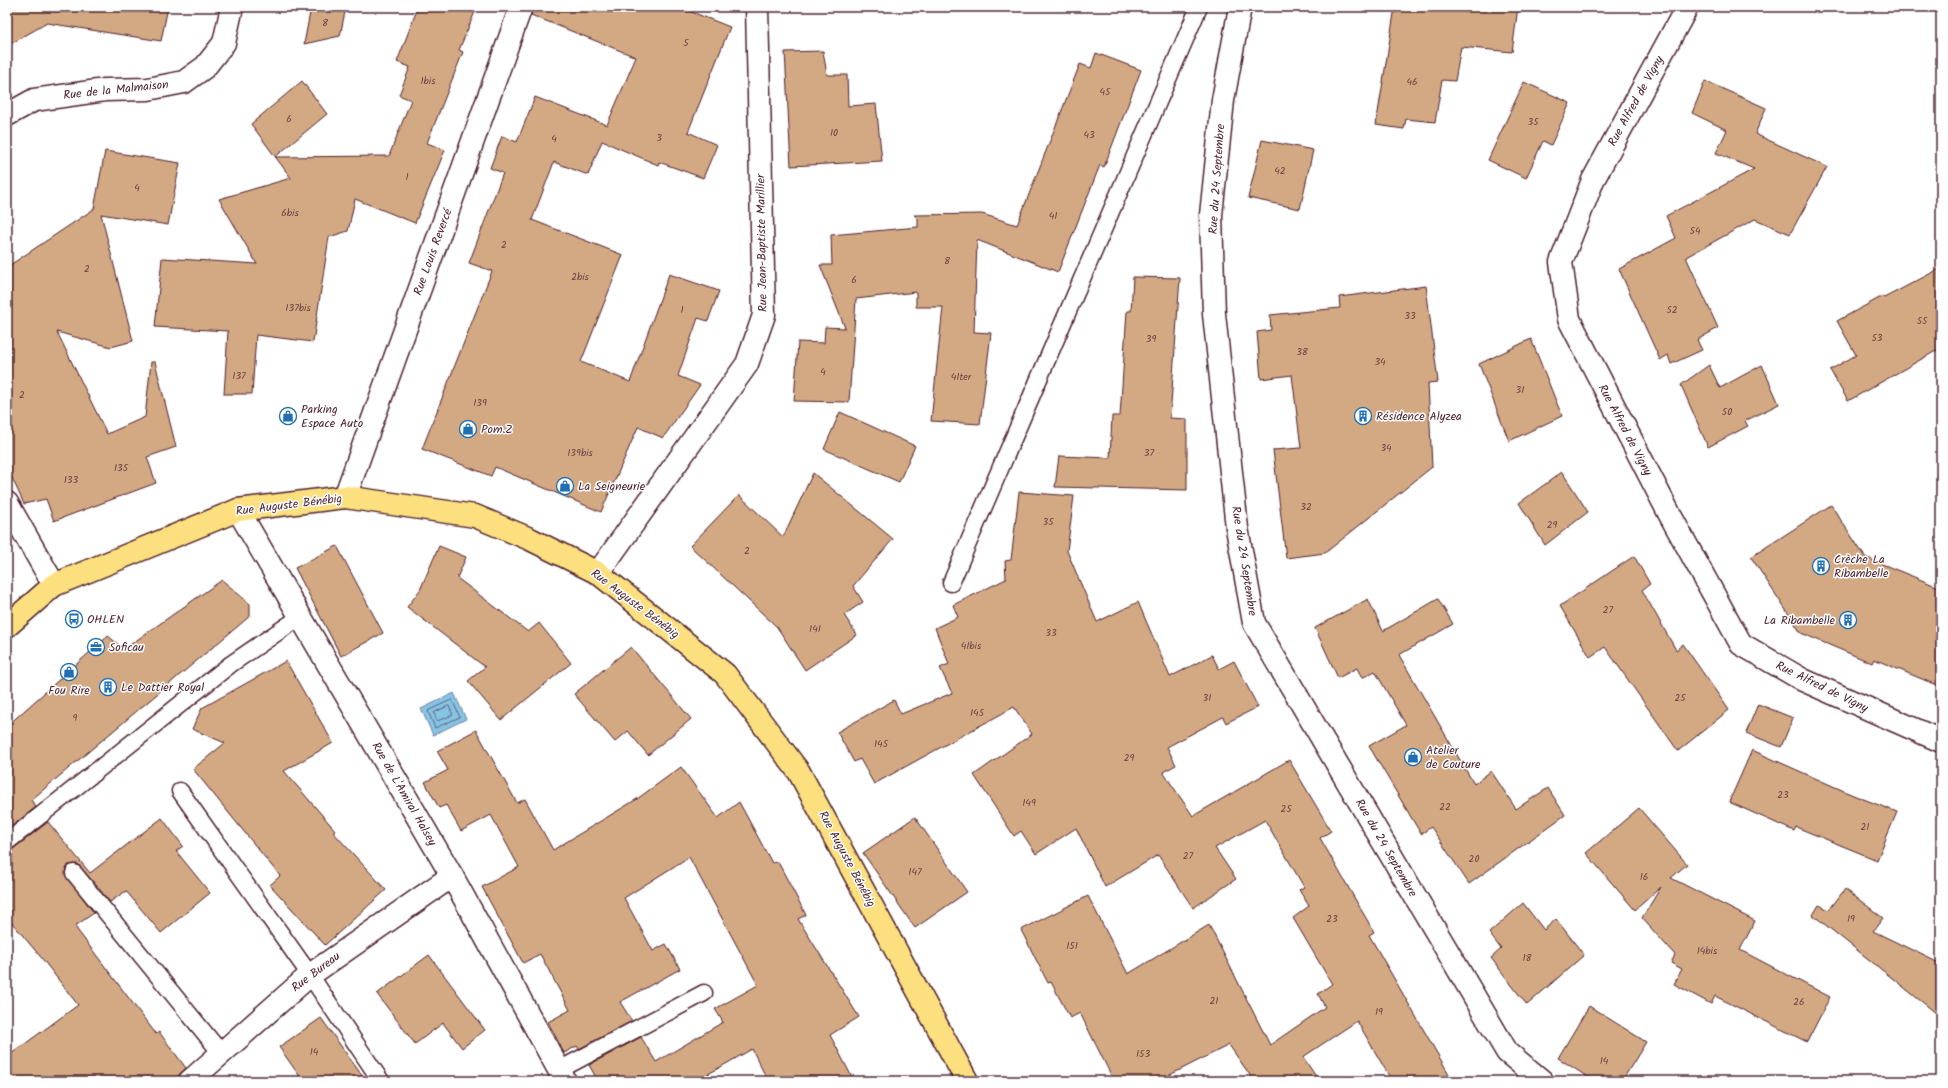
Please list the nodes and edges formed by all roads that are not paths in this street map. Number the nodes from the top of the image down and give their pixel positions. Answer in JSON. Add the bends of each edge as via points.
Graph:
{"nodes":[{"id":1,"x":232,"y":7,"type":"edge"},
{"id":2,"x":521,"y":7,"type":"edge"},
{"id":3,"x":757,"y":7,"type":"edge"},
{"id":4,"x":1199,"y":7,"type":"edge"},
{"id":5,"x":1240,"y":7,"type":"edge"},
{"id":6,"x":1687,"y":7,"type":"edge"},
{"id":7,"x":7,"y":115,"type":"edge"},
{"id":8,"x":345,"y":497,"type":"junction"},
{"id":9,"x":7,"y":503,"type":"edge"},
{"id":10,"x":238,"y":510,"type":"junction"},
{"id":11,"x":598,"y":573,"type":"junction"},
{"id":12,"x":951,"y":582,"type":"dead end"},
{"id":13,"x":54,"y":584,"type":"junction"},
{"id":14,"x":300,"y":617,"type":"junction"},
{"id":15,"x":7,"y":626,"type":"edge"},
{"id":16,"x":1941,"y":741,"type":"edge"},
{"id":17,"x":180,"y":791,"type":"dead end"},
{"id":18,"x":7,"y":842,"type":"edge"},
{"id":19,"x":74,"y":873,"type":"dead end"},
{"id":20,"x":452,"y":876,"type":"junction"},
{"id":21,"x":310,"y":975,"type":"junction"},
{"id":22,"x":704,"y":992,"type":"dead end"},
{"id":23,"x":221,"y":1053,"type":"junction"},
{"id":24,"x":562,"y":1076,"type":"edge"},
{"id":25,"x":190,"y":1081,"type":"edge"},
{"id":26,"x":380,"y":1081,"type":"edge"},
{"id":27,"x":967,"y":1081,"type":"edge"},
{"id":28,"x":1542,"y":1081,"type":"edge"}],
"edges":[{"from":1,"to":7,"type":"street","name":"Rue de la Malmaison","via":[[224,43],[205,67],[184,82],[148,89],[105,90],[34,100]]},
{"from":2,"to":8,"type":"street","name":"Rue Louis Revercé"},
{"from":3,"to":11,"type":"street","name":"Rue Jean-Baptiste Marillier","via":[[764,315],[746,364]]},
{"from":4,"to":12,"type":"lane"},
{"from":5,"to":28,"type":"street","name":"Rue du 24 Septembre","via":[[1223,100],[1211,215],[1216,329],[1237,528],[1254,622],[1507,1052]]},
{"from":6,"to":16,"type":"street","name":"Rue Alfred de Vigny","via":[[1593,180],[1561,262],[1569,319],[1627,434],[1741,644],[1803,680]]},
{"from":8,"to":10,"type":"main road","name":"Rue Auguste Bénébig"},
{"from":8,"to":11,"type":"main road","name":"Rue Auguste Bénébig","via":[[475,516],[530,539]]},
{"from":9,"to":13,"type":"street"},
{"from":10,"to":13,"type":"main road","name":"Rue Auguste Bénébig"},
{"from":10,"to":14,"type":"street","name":"Rue de L'Amiral Halsey"},
{"from":11,"to":27,"type":"main road","name":"Rue Auguste Bénébig","via":[[726,674],[800,772]]},
{"from":13,"to":15,"type":"main road","name":"Rue Auguste Bénébig"},
{"from":14,"to":18,"type":"lane","via":[[231,664]]},
{"from":14,"to":20,"type":"street","name":"Rue de L'Amiral Halsey"},
{"from":17,"to":21,"type":"lane"},
{"from":19,"to":23,"type":"lane"},
{"from":20,"to":21,"type":"street","name":"Rue Bureau"},
{"from":20,"to":24,"type":"street","name":"Rue de L'Amiral Halsey"},
{"from":21,"to":23,"type":"street","name":"Rue Bureau"},
{"from":21,"to":26,"type":"lane"},
{"from":22,"to":24,"type":"lane"},
{"from":23,"to":25,"type":"street","name":"Rue Bureau"}]}
